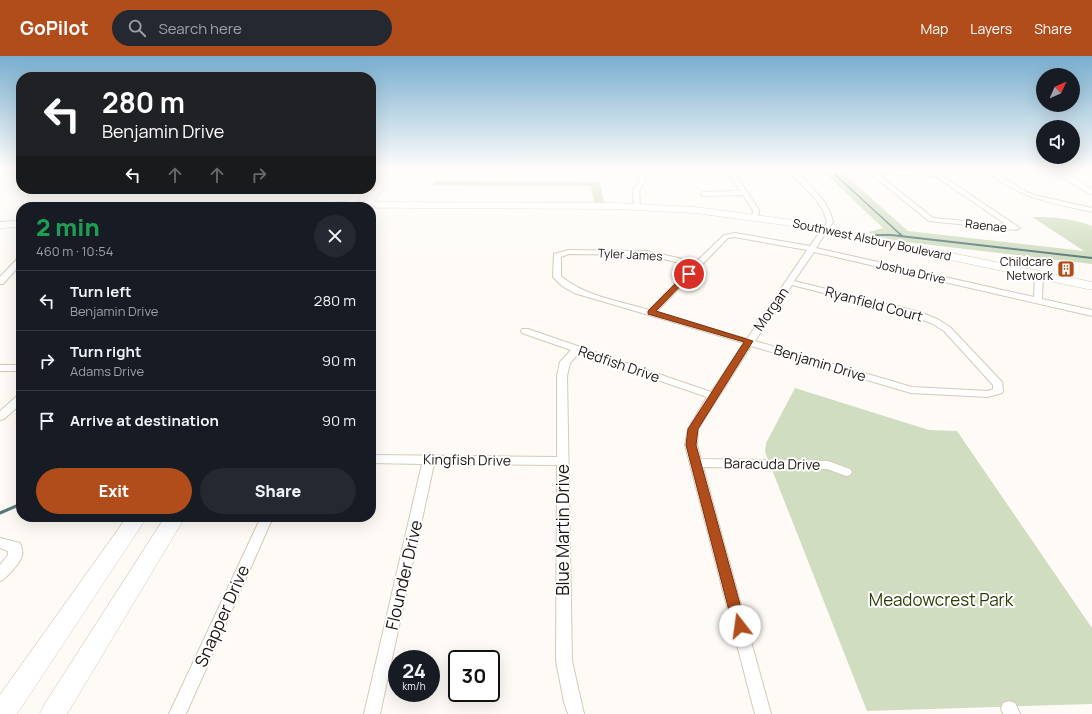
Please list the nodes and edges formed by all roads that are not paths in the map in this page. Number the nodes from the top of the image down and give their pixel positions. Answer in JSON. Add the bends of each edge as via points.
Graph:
{"nodes":[{"id":1,"x":636,"y":200,"type":"edge"},
{"id":2,"x":749,"y":200,"type":"edge"},
{"id":3,"x":818,"y":200,"type":"edge"},
{"id":4,"x":906,"y":200,"type":"edge"},
{"id":5,"x":975,"y":200,"type":"edge"},
{"id":6,"x":1048,"y":200,"type":"edge"},
{"id":7,"x":376,"y":206,"type":"edge"},
{"id":8,"x":636,"y":206,"type":"junction"},
{"id":9,"x":1092,"y":210,"type":"edge"},
{"id":10,"x":754,"y":217,"type":"junction"},
{"id":11,"x":16,"y":224,"type":"edge"},
{"id":12,"x":0,"y":225,"type":"edge"},
{"id":13,"x":825,"y":230,"type":"junction"},
{"id":14,"x":812,"y":250,"type":"junction"},
{"id":15,"x":560,"y":254,"type":"joint"},
{"id":16,"x":16,"y":265,"type":"edge"},
{"id":17,"x":698,"y":265,"type":"junction"},
{"id":18,"x":1039,"y":275,"type":"junction"},
{"id":19,"x":0,"y":282,"type":"edge"},
{"id":20,"x":789,"y":282,"type":"junction"},
{"id":21,"x":1092,"y":286,"type":"edge"},
{"id":22,"x":1038,"y":300,"type":"junction"},
{"id":23,"x":651,"y":312,"type":"junction"},
{"id":24,"x":1092,"y":313,"type":"edge"},
{"id":25,"x":525,"y":331,"type":"dead end"},
{"id":26,"x":749,"y":341,"type":"junction"},
{"id":27,"x":577,"y":349,"type":"junction"},
{"id":28,"x":0,"y":368,"type":"edge"},
{"id":29,"x":16,"y":368,"type":"edge"},
{"id":30,"x":998,"y":391,"type":"joint"},
{"id":31,"x":713,"y":396,"type":"junction"},
{"id":32,"x":16,"y":403,"type":"edge"},
{"id":33,"x":0,"y":417,"type":"edge"},
{"id":34,"x":376,"y":459,"type":"edge"},
{"id":35,"x":429,"y":460,"type":"junction"},
{"id":36,"x":562,"y":462,"type":"junction"},
{"id":37,"x":696,"y":463,"type":"junction"},
{"id":38,"x":846,"y":472,"type":"dead end"},
{"id":39,"x":134,"y":522,"type":"edge"},
{"id":40,"x":172,"y":522,"type":"edge"},
{"id":41,"x":265,"y":522,"type":"edge"},
{"id":42,"x":0,"y":543,"type":"edge"},
{"id":43,"x":0,"y":575,"type":"edge"},
{"id":44,"x":2,"y":714,"type":"edge"},
{"id":45,"x":53,"y":714,"type":"edge"},
{"id":46,"x":177,"y":714,"type":"edge"},
{"id":47,"x":372,"y":714,"type":"edge"},
{"id":48,"x":576,"y":714,"type":"edge"},
{"id":49,"x":763,"y":714,"type":"edge"}],
"edges":[{"from":1,"to":8,"type":"street"},
{"from":2,"to":10,"type":"street","via":[[756,210]]},
{"from":3,"to":13,"type":"street","name":"Morgan","via":[[830,215],[830,222]]},
{"from":4,"to":5,"type":"street","name":"Raenae","via":[[931,220],[1016,228]]},
{"from":6,"to":9,"type":"street"},
{"from":7,"to":8,"type":"main road","name":"Southwest Alsbury Boulevard"},
{"from":8,"to":10,"type":"main road","name":"Southwest Alsbury Boulevard"},
{"from":10,"to":13,"type":"main road","name":"Southwest Alsbury Boulevard"},
{"from":11,"to":12,"type":"main road"},
{"from":13,"to":14,"type":"street","name":"Morgan"},
{"from":13,"to":18,"type":"main road","name":"Southwest Alsbury Boulevard"},
{"from":14,"to":17,"type":"street","name":"Joshua Drive","via":[[729,235]]},
{"from":14,"to":20,"type":"street","name":"Morgan"},
{"from":14,"to":22,"type":"street","name":"Joshua Drive"},
{"from":15,"to":17,"type":"street","name":"Tyler James","via":[[647,253]]},
{"from":15,"to":23,"type":"street","name":"Benjamin Drive","via":[[557,256],[558,277],[565,284]]},
{"from":16,"to":19,"type":"street"},
{"from":17,"to":23,"type":"street"},
{"from":18,"to":21,"type":"main road","name":"Southwest Alsbury Boulevard"},
{"from":18,"to":22,"type":"street"},
{"from":20,"to":26,"type":"street","name":"Morgan"},
{"from":20,"to":30,"type":"street","name":"Ryanfield Court","via":[[917,314],[936,322],[947,329],[998,384]]},
{"from":22,"to":24,"type":"street","name":"Joshua Drive"},
{"from":23,"to":26,"type":"street","name":"Benjamin Drive"},
{"from":25,"to":27,"type":"street","name":"Redfish Drive"},
{"from":26,"to":30,"type":"street","name":"Benjamin Drive","via":[[911,390],[988,394]]},
{"from":26,"to":31,"type":"street","name":"Morgan"},
{"from":27,"to":31,"type":"street","name":"Redfish Drive"},
{"from":27,"to":36,"type":"street","name":"Blue Martin Drive","via":[[565,362],[562,376]]},
{"from":28,"to":29,"type":"street"},
{"from":31,"to":37,"type":"street","name":"Morgan","via":[[693,429],[691,445]]},
{"from":32,"to":33,"type":"street"},
{"from":34,"to":35,"type":"street","name":"Kingfish Drive"},
{"from":35,"to":36,"type":"street","name":"Kingfish Drive"},
{"from":35,"to":47,"type":"street","name":"Flounder Drive"},
{"from":36,"to":48,"type":"street","name":"Blue Martin Drive","via":[[564,661]]},
{"from":37,"to":38,"type":"street","name":"Baracuda Drive","via":[[828,465]]},
{"from":37,"to":49,"type":"street","name":"Morgan"},
{"from":39,"to":44,"type":"main road"},
{"from":40,"to":45,"type":"main road"},
{"from":41,"to":46,"type":"street","name":"Snapper Drive"},
{"from":42,"to":43,"type":"street","via":[[15,547],[15,556]]}]}
